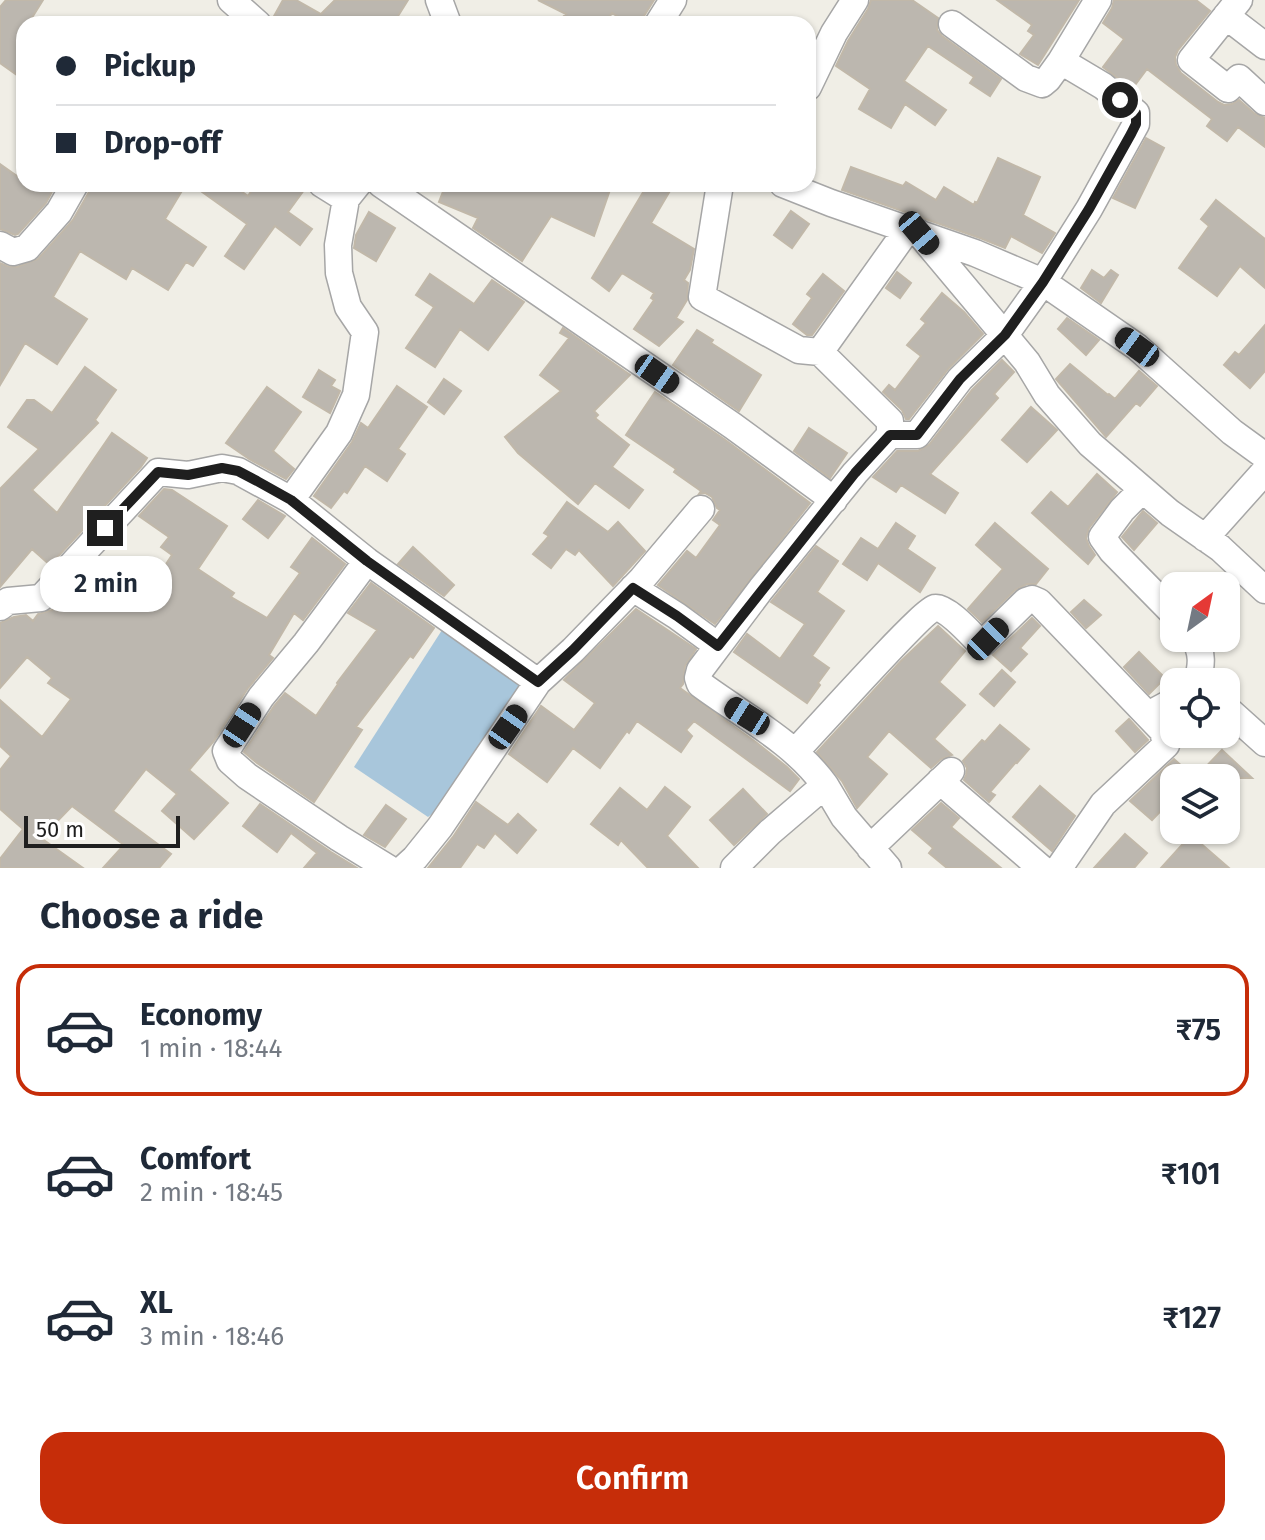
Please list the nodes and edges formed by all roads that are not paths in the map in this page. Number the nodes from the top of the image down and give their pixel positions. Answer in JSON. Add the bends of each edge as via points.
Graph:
{"nodes":[{"id":1,"x":231,"y":0,"type":"edge"},
{"id":2,"x":855,"y":0,"type":"edge"},
{"id":3,"x":1097,"y":0,"type":"edge"},
{"id":4,"x":1232,"y":8,"type":"edge"},
{"id":5,"x":249,"y":16,"type":"edge"},
{"id":6,"x":952,"y":24,"type":"dead end"},
{"id":7,"x":1265,"y":46,"type":"edge"},
{"id":8,"x":1061,"y":61,"type":"junction"},
{"id":9,"x":816,"y":70,"type":"edge"},
{"id":10,"x":1265,"y":102,"type":"edge"},
{"id":11,"x":70,"y":192,"type":"edge"},
{"id":12,"x":352,"y":192,"type":"edge"},
{"id":13,"x":393,"y":192,"type":"edge"},
{"id":14,"x":719,"y":192,"type":"edge"},
{"id":15,"x":805,"y":192,"type":"edge"},
{"id":16,"x":913,"y":232,"type":"junction"},
{"id":17,"x":0,"y":245,"type":"edge"},
{"id":18,"x":1043,"y":282,"type":"junction"},
{"id":19,"x":1005,"y":335,"type":"junction"},
{"id":20,"x":820,"y":352,"type":"junction"},
{"id":21,"x":890,"y":435,"type":"junction"},
{"id":22,"x":1265,"y":456,"type":"edge"},
{"id":23,"x":1265,"y":471,"type":"edge"},
{"id":24,"x":1142,"y":490,"type":"junction"},
{"id":25,"x":291,"y":500,"type":"junction"},
{"id":26,"x":834,"y":500,"type":"junction"},
{"id":27,"x":701,"y":509,"type":"dead end"},
{"id":28,"x":1205,"y":538,"type":"junction"},
{"id":29,"x":367,"y":561,"type":"junction"},
{"id":30,"x":633,"y":588,"type":"junction"},
{"id":31,"x":1265,"y":590,"type":"edge"},
{"id":32,"x":1160,"y":600,"type":"edge"},
{"id":33,"x":0,"y":607,"type":"edge"},
{"id":34,"x":718,"y":646,"type":"junction"},
{"id":35,"x":538,"y":682,"type":"junction"},
{"id":36,"x":1160,"y":709,"type":"edge"},
{"id":37,"x":1148,"y":715,"type":"junction"},
{"id":38,"x":1240,"y":721,"type":"edge"},
{"id":39,"x":1265,"y":743,"type":"edge"},
{"id":40,"x":795,"y":752,"type":"junction"},
{"id":41,"x":825,"y":785,"type":"junction"},
{"id":42,"x":879,"y":858,"type":"edge"},
{"id":43,"x":1072,"y":863,"type":"edge"},
{"id":44,"x":388,"y":868,"type":"edge"},
{"id":45,"x":404,"y":868,"type":"edge"},
{"id":46,"x":734,"y":868,"type":"edge"},
{"id":47,"x":1041,"y":868,"type":"edge"}],
"edges":[{"from":1,"to":5,"type":"street"},
{"from":2,"to":9,"type":"street"},
{"from":3,"to":8,"type":"street"},
{"from":4,"to":7,"type":"street"},
{"from":4,"to":10,"type":"street","via":[[1191,60],[1228,89],[1239,78]]},
{"from":6,"to":8,"type":"street","via":[[1036,83],[1048,79]]},
{"from":8,"to":18,"type":"street","via":[[1136,113],[1136,124]]},
{"from":11,"to":17,"type":"street","via":[[27,248],[13,252]]},
{"from":12,"to":25,"type":"street","via":[[338,245],[348,307],[365,332],[356,395],[339,433]]},
{"from":13,"to":26,"type":"street"},
{"from":14,"to":20,"type":"street","via":[[702,297],[799,350]]},
{"from":15,"to":16,"type":"street"},
{"from":16,"to":18,"type":"street"},
{"from":16,"to":19,"type":"street"},
{"from":16,"to":20,"type":"street"},
{"from":18,"to":19,"type":"street"},
{"from":18,"to":22,"type":"street","via":[[1137,347]]},
{"from":19,"to":21,"type":"street","via":[[960,379],[917,435]]},
{"from":19,"to":24,"type":"street","via":[[1090,444]]},
{"from":20,"to":21,"type":"street","via":[[890,421]]},
{"from":21,"to":26,"type":"street"},
{"from":23,"to":28,"type":"street"},
{"from":24,"to":28,"type":"street"},
{"from":24,"to":32,"type":"street","via":[[1102,537]]},
{"from":25,"to":29,"type":"street"},
{"from":25,"to":33,"type":"street","via":[[238,471],[158,472],[41,598],[8,601]]},
{"from":26,"to":34,"type":"street"},
{"from":27,"to":30,"type":"street"},
{"from":28,"to":31,"type":"street"},
{"from":29,"to":35,"type":"street"},
{"from":29,"to":44,"type":"street","via":[[261,697],[226,751],[247,776]]},
{"from":30,"to":34,"type":"street"},
{"from":30,"to":35,"type":"street"},
{"from":34,"to":40,"type":"street","via":[[700,670],[700,684]]},
{"from":35,"to":45,"type":"street","via":[[440,827]]},
{"from":36,"to":37,"type":"street"},
{"from":37,"to":40,"type":"street","via":[[1039,602],[1026,601],[984,642],[933,608]]},
{"from":37,"to":43,"type":"street","via":[[1163,731],[1166,745],[1103,804]]},
{"from":38,"to":39,"type":"street"},
{"from":40,"to":41,"type":"street"},
{"from":41,"to":42,"type":"street"},
{"from":41,"to":46,"type":"street"},
{"from":42,"to":47,"type":"street","via":[[946,776]]}]}
